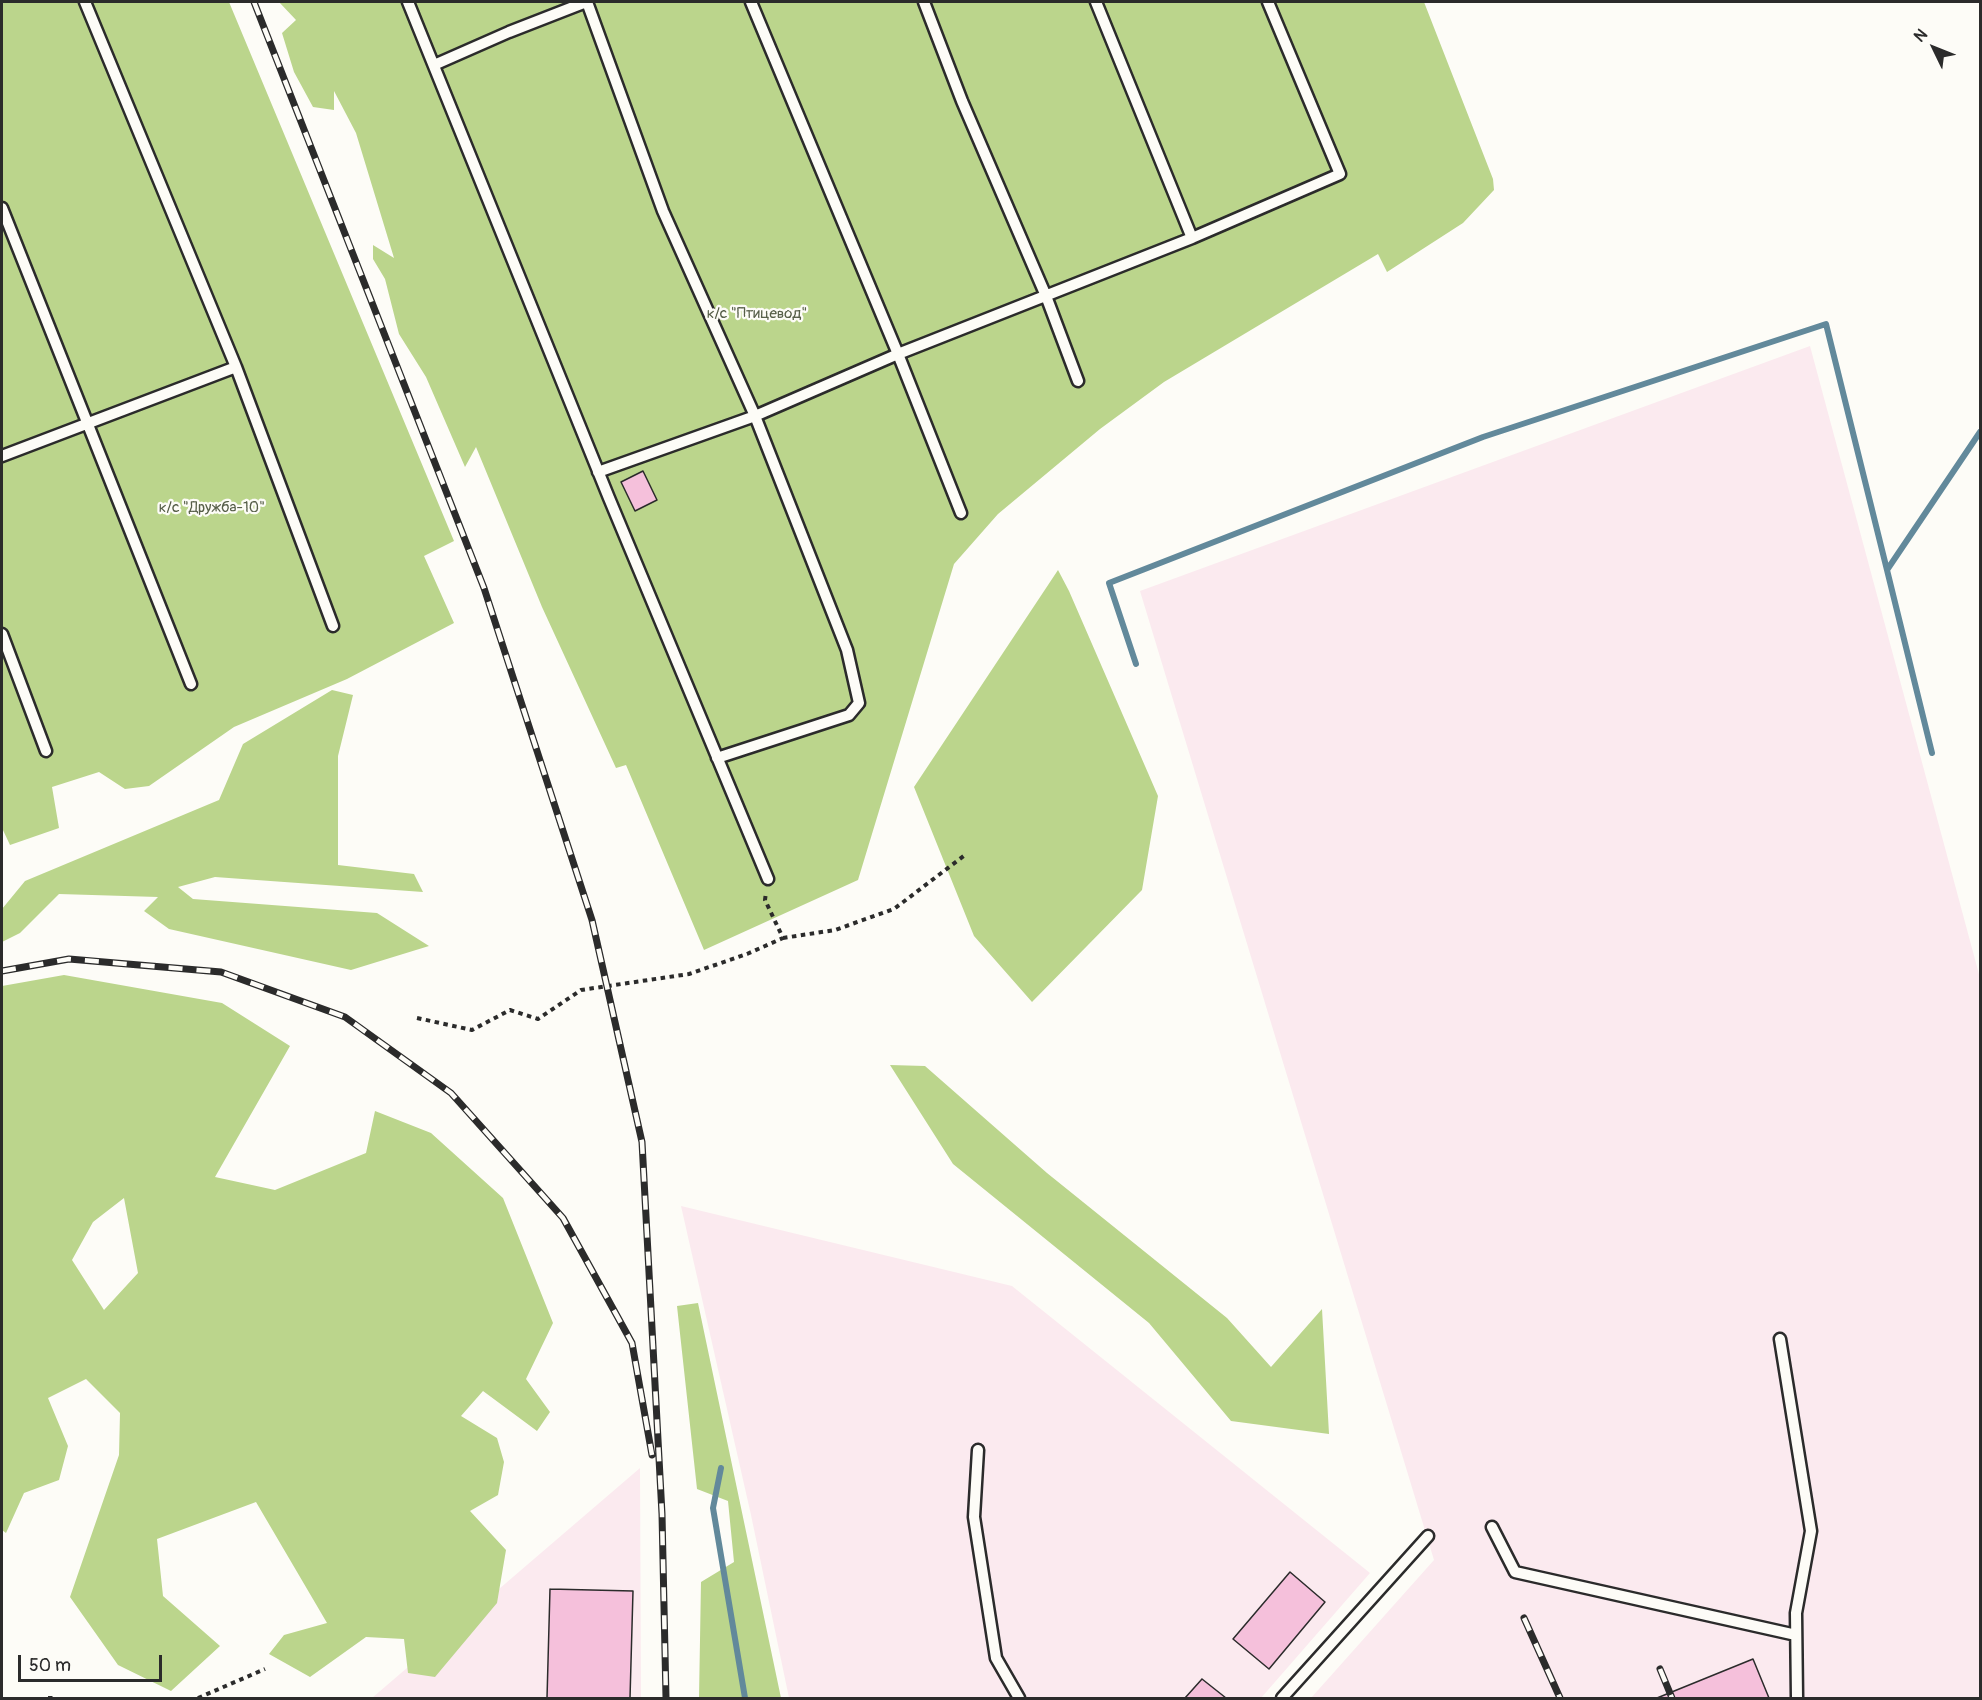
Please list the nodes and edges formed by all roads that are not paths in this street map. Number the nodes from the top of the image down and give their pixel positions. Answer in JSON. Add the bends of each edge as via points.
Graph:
{"nodes":[{"id":1,"x":85,"y":2,"type":"edge"},
{"id":2,"x":408,"y":2,"type":"edge"},
{"id":3,"x":586,"y":2,"type":"edge"},
{"id":4,"x":751,"y":2,"type":"edge"},
{"id":5,"x":924,"y":2,"type":"edge"},
{"id":6,"x":1096,"y":2,"type":"edge"},
{"id":7,"x":1268,"y":2,"type":"edge"},
{"id":8,"x":434,"y":65,"type":"junction"},
{"id":9,"x":2,"y":208,"type":"edge"},
{"id":10,"x":1192,"y":238,"type":"junction"},
{"id":11,"x":1046,"y":296,"type":"junction"},
{"id":12,"x":898,"y":354,"type":"junction"},
{"id":13,"x":236,"y":367,"type":"junction"},
{"id":14,"x":1077,"y":381,"type":"dead end"},
{"id":15,"x":755,"y":416,"type":"junction"},
{"id":16,"x":88,"y":422,"type":"junction"},
{"id":17,"x":2,"y":456,"type":"edge"},
{"id":18,"x":598,"y":472,"type":"junction"},
{"id":19,"x":961,"y":513,"type":"dead end"},
{"id":20,"x":333,"y":626,"type":"dead end"},
{"id":21,"x":2,"y":634,"type":"edge"},
{"id":22,"x":191,"y":684,"type":"dead end"},
{"id":23,"x":46,"y":751,"type":"dead end"},
{"id":24,"x":717,"y":758,"type":"junction"},
{"id":25,"x":768,"y":879,"type":"road end"},
{"id":26,"x":1780,"y":1339,"type":"dead end"},
{"id":27,"x":978,"y":1450,"type":"dead end"},
{"id":28,"x":1492,"y":1527,"type":"dead end"},
{"id":29,"x":1428,"y":1536,"type":"dead end"},
{"id":30,"x":1796,"y":1635,"type":"junction"},
{"id":31,"x":1019,"y":1698,"type":"edge"},
{"id":32,"x":1282,"y":1698,"type":"edge"},
{"id":33,"x":1797,"y":1698,"type":"edge"}],
"edges":[{"from":1,"to":13,"type":"lane"},
{"from":2,"to":8,"type":"lane"},
{"from":3,"to":8,"type":"lane"},
{"from":3,"to":15,"type":"lane","via":[[663,212]]},
{"from":4,"to":12,"type":"lane"},
{"from":5,"to":11,"type":"lane"},
{"from":6,"to":10,"type":"lane"},
{"from":7,"to":10,"type":"lane","via":[[1340,174]]},
{"from":8,"to":18,"type":"lane"},
{"from":9,"to":16,"type":"lane"},
{"from":10,"to":11,"type":"lane"},
{"from":11,"to":12,"type":"lane"},
{"from":11,"to":14,"type":"lane"},
{"from":12,"to":15,"type":"lane"},
{"from":12,"to":19,"type":"lane"},
{"from":13,"to":16,"type":"lane"},
{"from":13,"to":20,"type":"lane"},
{"from":15,"to":18,"type":"lane"},
{"from":15,"to":24,"type":"lane","via":[[847,650],[859,703],[849,715]]},
{"from":16,"to":17,"type":"lane"},
{"from":16,"to":22,"type":"lane"},
{"from":18,"to":24,"type":"lane"},
{"from":21,"to":23,"type":"lane"},
{"from":24,"to":25,"type":"lane"},
{"from":26,"to":30,"type":"lane","via":[[1811,1531],[1796,1612]]},
{"from":27,"to":31,"type":"lane","via":[[974,1517],[996,1658]]},
{"from":28,"to":30,"type":"lane","via":[[1515,1572]]},
{"from":29,"to":32,"type":"lane"},
{"from":30,"to":33,"type":"lane"}]}
